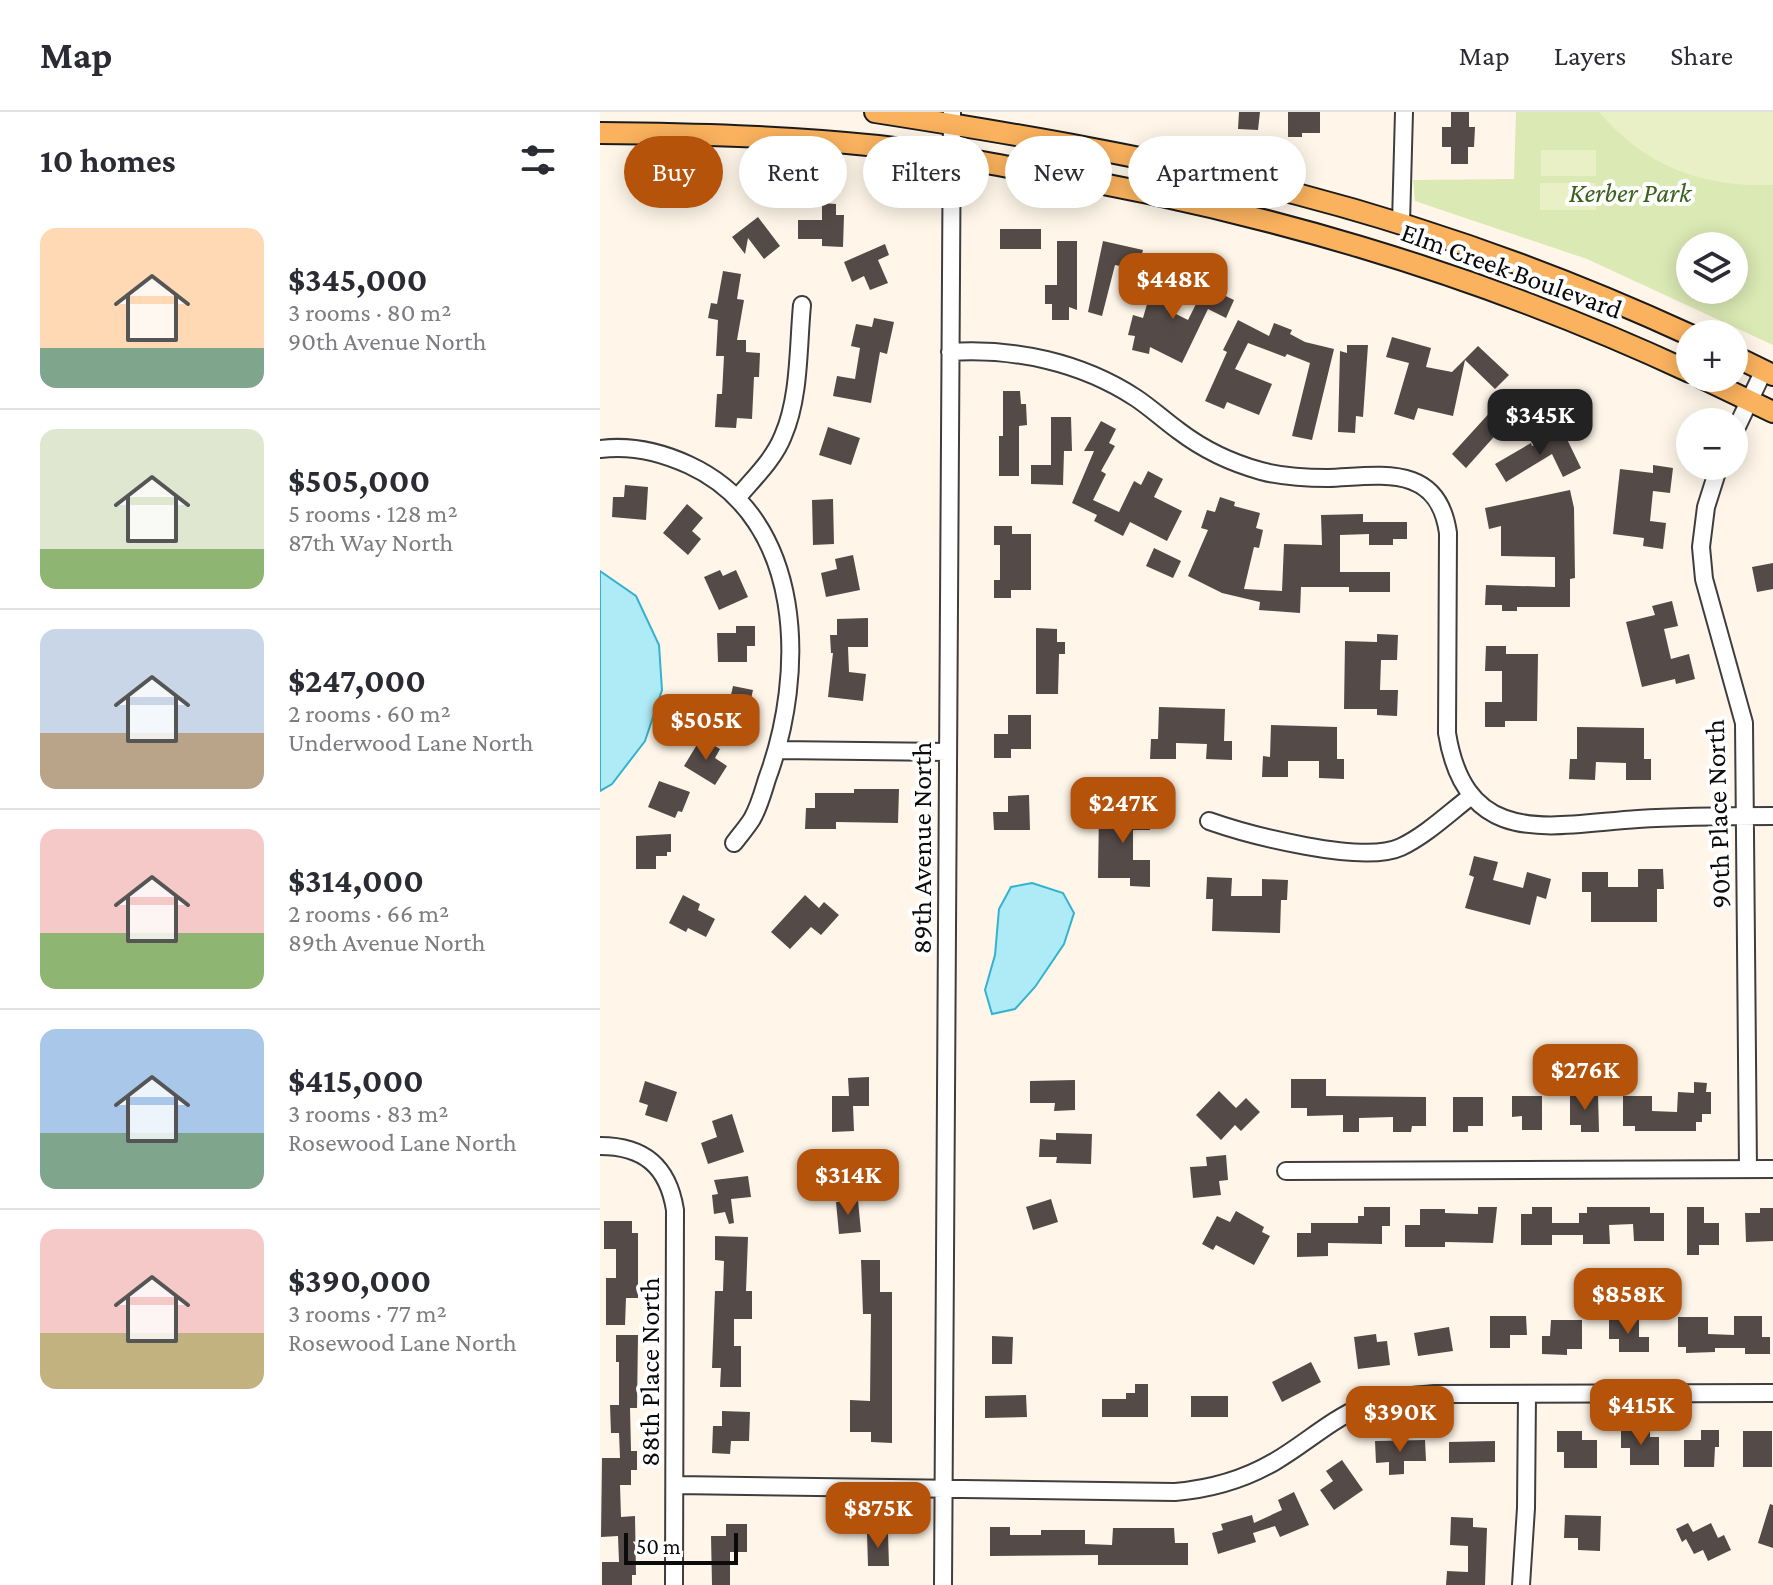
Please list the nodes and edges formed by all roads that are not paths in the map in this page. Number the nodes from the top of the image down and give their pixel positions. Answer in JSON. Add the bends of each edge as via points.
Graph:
{"nodes":[{"id":1,"x":875,"y":112,"type":"edge"},
{"id":2,"x":1404,"y":112,"type":"edge"},
{"id":3,"x":952,"y":118,"type":"edge"},
{"id":4,"x":600,"y":133,"type":"edge"},
{"id":5,"x":863,"y":145,"type":"edge"},
{"id":6,"x":989,"y":164,"type":"edge"},
{"id":7,"x":951,"y":208,"type":"edge"},
{"id":8,"x":1401,"y":223,"type":"junction"},
{"id":9,"x":802,"y":305,"type":"dead end"},
{"id":10,"x":1676,"y":328,"type":"edge"},
{"id":11,"x":950,"y":352,"type":"junction"},
{"id":12,"x":1748,"y":363,"type":"edge"},
{"id":13,"x":1676,"y":366,"type":"edge"},
{"id":14,"x":1768,"y":373,"type":"edge"},
{"id":15,"x":1732,"y":392,"type":"edge"},
{"id":16,"x":1749,"y":400,"type":"junction"},
{"id":17,"x":1745,"y":408,"type":"edge"},
{"id":18,"x":1773,"y":412,"type":"edge"},
{"id":19,"x":600,"y":449,"type":"edge"},
{"id":20,"x":1713,"y":480,"type":"edge"},
{"id":21,"x":738,"y":497,"type":"junction"},
{"id":22,"x":778,"y":750,"type":"junction"},
{"id":23,"x":948,"y":752,"type":"junction"},
{"id":24,"x":1470,"y":797,"type":"junction"},
{"id":25,"x":1746,"y":816,"type":"junction"},
{"id":26,"x":1773,"y":816,"type":"edge"},
{"id":27,"x":1209,"y":821,"type":"dead end"},
{"id":28,"x":734,"y":843,"type":"dead end"},
{"id":29,"x":600,"y":1146,"type":"edge"},
{"id":30,"x":1748,"y":1169,"type":"junction"},
{"id":31,"x":1773,"y":1169,"type":"edge"},
{"id":32,"x":1286,"y":1171,"type":"dead end"},
{"id":33,"x":1773,"y":1393,"type":"edge"},
{"id":34,"x":1527,"y":1395,"type":"junction"},
{"id":35,"x":676,"y":1485,"type":"junction"},
{"id":36,"x":944,"y":1489,"type":"junction"},
{"id":37,"x":674,"y":1585,"type":"edge"},
{"id":38,"x":943,"y":1585,"type":"edge"},
{"id":39,"x":1521,"y":1585,"type":"edge"}],
"edges":[{"from":1,"to":3,"type":"main road","name":"Elm Creek Boulevard"},
{"from":2,"to":8,"type":"street"},
{"from":3,"to":8,"type":"main road","name":"Elm Creek Boulevard","via":[[1296,194]]},
{"from":4,"to":5,"type":"main road","name":"Elm Creek Boulevard"},
{"from":6,"to":13,"type":"main road","name":"Elm Creek Boulevard","via":[[1171,197],[1382,252],[1518,298]]},
{"from":7,"to":11,"type":"street","name":"89th Avenue North"},
{"from":8,"to":10,"type":"main road","name":"Elm Creek Boulevard"},
{"from":9,"to":21,"type":"street","via":[[794,394],[783,439]]},
{"from":11,"to":23,"type":"street","name":"89th Avenue North"},
{"from":11,"to":24,"type":"street","via":[[999,351],[1087,372],[1139,399],[1197,444],[1261,471],[1309,478],[1402,477],[1436,497],[1448,533],[1447,733],[1458,777]]},
{"from":12,"to":14,"type":"main road"},
{"from":14,"to":16,"type":"street"},
{"from":15,"to":16,"type":"main road"},
{"from":16,"to":17,"type":"street"},
{"from":16,"to":18,"type":"main road"},
{"from":19,"to":21,"type":"street","via":[[645,449],[677,459]]},
{"from":20,"to":25,"type":"street","name":"90th Place North","via":[[1702,566],[1744,723]]},
{"from":21,"to":22,"type":"street","via":[[772,551],[785,593],[790,682]]},
{"from":22,"to":23,"type":"street"},
{"from":22,"to":28,"type":"street","via":[[753,818]]},
{"from":23,"to":36,"type":"street","name":"89th Avenue North"},
{"from":24,"to":25,"type":"street","via":[[1503,818],[1535,827]]},
{"from":24,"to":27,"type":"street","via":[[1398,849],[1374,854],[1253,834]]},
{"from":25,"to":26,"type":"street"},
{"from":25,"to":30,"type":"street","name":"90th Place North"},
{"from":29,"to":35,"type":"street","name":"88th Place North","via":[[631,1149],[656,1165],[667,1177],[675,1210]]},
{"from":30,"to":31,"type":"street"},
{"from":30,"to":32,"type":"street"},
{"from":33,"to":34,"type":"street"},
{"from":34,"to":36,"type":"street","via":[[1401,1396],[1365,1405],[1245,1477],[1193,1491]]},
{"from":34,"to":39,"type":"street"},
{"from":35,"to":36,"type":"street"},
{"from":35,"to":37,"type":"street","name":"88th Place North"},
{"from":36,"to":38,"type":"street","name":"89th Avenue North"}]}
